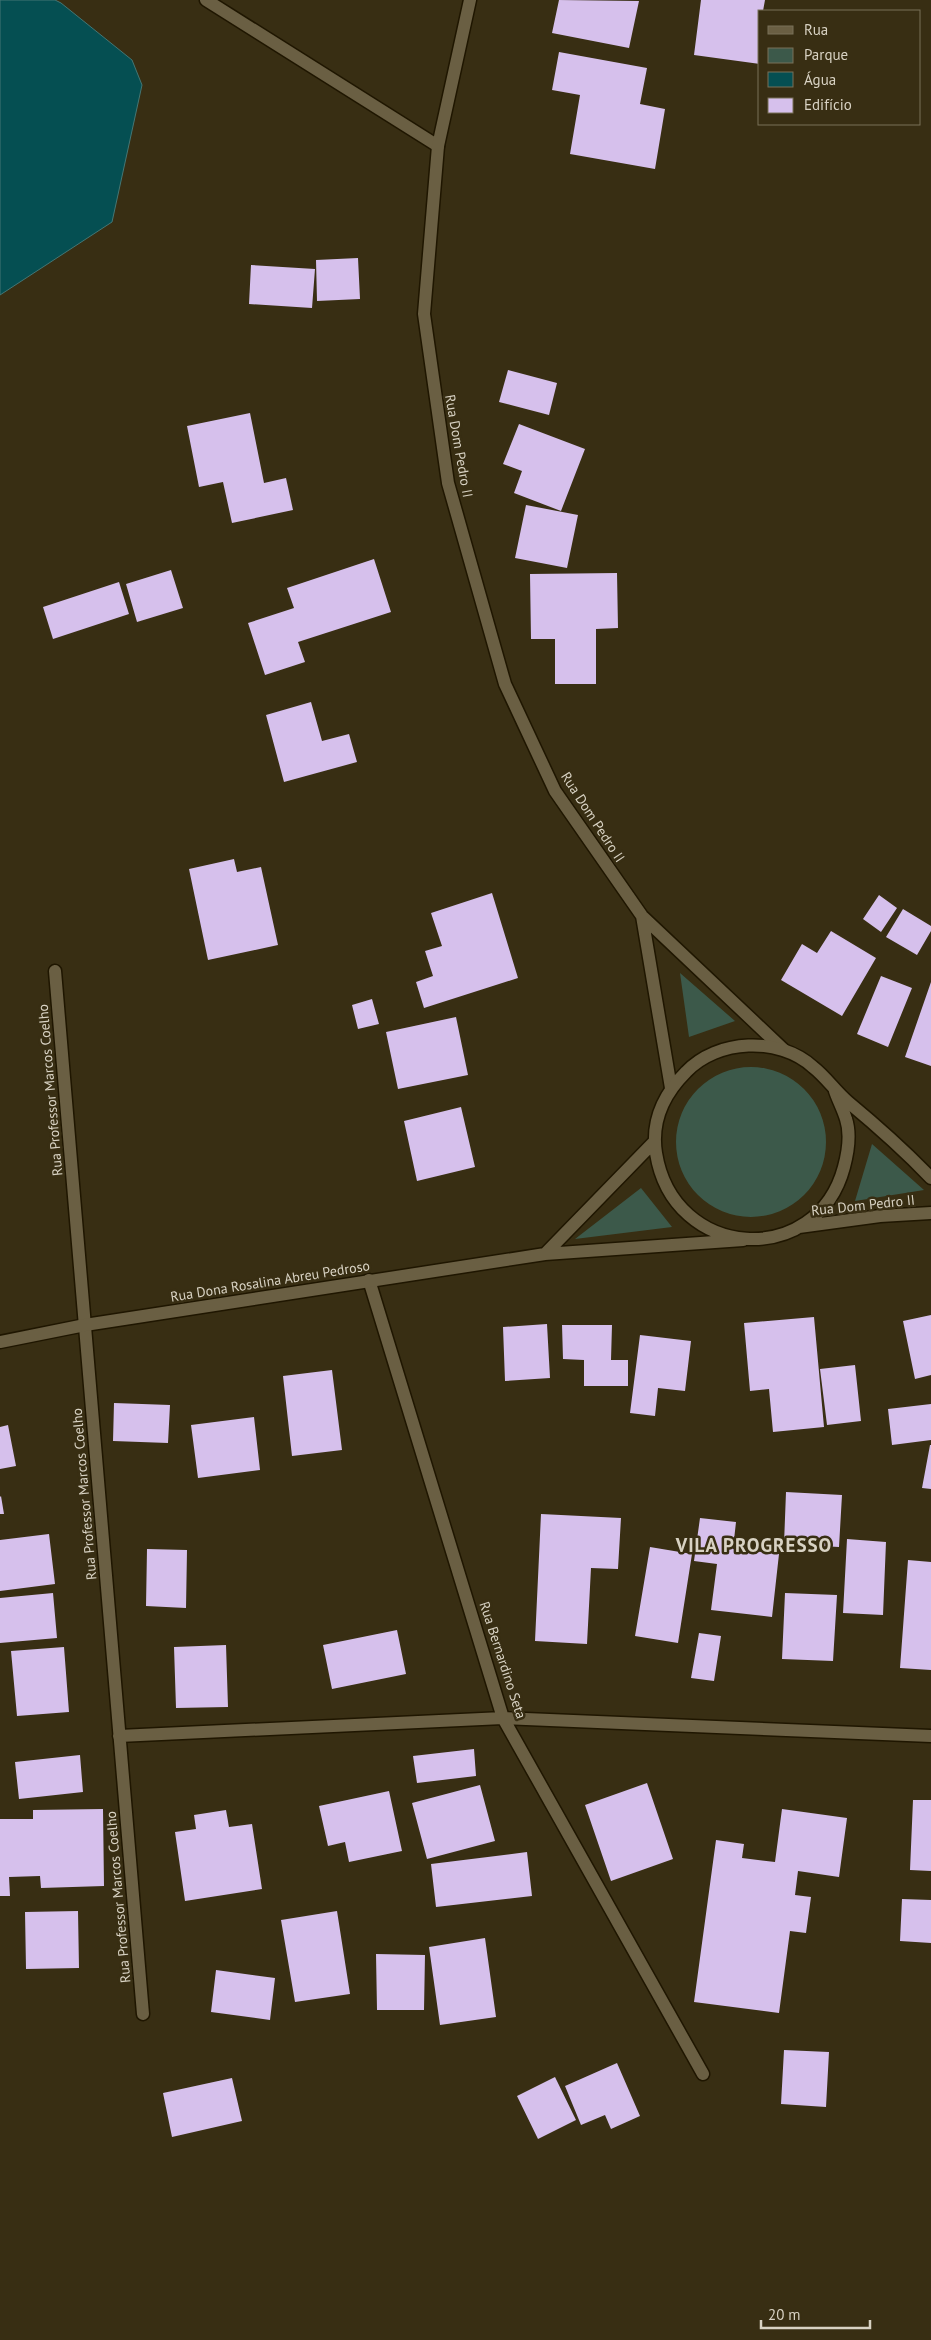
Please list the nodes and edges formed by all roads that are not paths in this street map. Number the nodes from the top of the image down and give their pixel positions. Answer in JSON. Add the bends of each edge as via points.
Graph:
{"nodes":[{"id":1,"x":206,"y":0,"type":"edge"},
{"id":2,"x":470,"y":0,"type":"edge"},
{"id":3,"x":438,"y":146,"type":"junction"},
{"id":4,"x":642,"y":916,"type":"junction"},
{"id":5,"x":55,"y":971,"type":"dead end"},
{"id":6,"x":784,"y":1050,"type":"junction"},
{"id":7,"x":670,"y":1088,"type":"junction"},
{"id":8,"x":835,"y":1091,"type":"junction"},
{"id":9,"x":654,"y":1142,"type":"junction"},
{"id":10,"x":931,"y":1178,"type":"edge"},
{"id":11,"x":931,"y":1213,"type":"edge"},
{"id":12,"x":799,"y":1227,"type":"junction"},
{"id":13,"x":743,"y":1240,"type":"junction"},
{"id":14,"x":545,"y":1254,"type":"junction"},
{"id":15,"x":369,"y":1280,"type":"junction"},
{"id":16,"x":85,"y":1325,"type":"junction"},
{"id":17,"x":0,"y":1342,"type":"edge"},
{"id":18,"x":503,"y":1718,"type":"junction"},
{"id":19,"x":119,"y":1736,"type":"junction"},
{"id":20,"x":931,"y":1736,"type":"edge"},
{"id":21,"x":142,"y":2014,"type":"dead end"},
{"id":22,"x":703,"y":2074,"type":"dead end"}],
"edges":[{"from":1,"to":3,"type":"street"},
{"from":2,"to":3,"type":"street","name":"Rua Dom Pedro II"},
{"from":3,"to":4,"type":"street","name":"Rua Dom Pedro II","via":[[424,314],[448,483],[505,684],[555,791]]},
{"from":4,"to":6,"type":"street","name":"Rua Dom Pedro II"},
{"from":4,"to":7,"type":"street","name":"Rua Dom Pedro II"},
{"from":5,"to":16,"type":"street","name":"Rua Professor Marcos Coelho"},
{"from":6,"to":7,"type":"street","name":"Rua Dom Pedro II","via":[[752,1044],[721,1049],[693,1064]]},
{"from":6,"to":8,"type":"street","name":"Rua Dom Pedro II","via":[[813,1066]]},
{"from":7,"to":9,"type":"street","name":"Rua Dom Pedro II","via":[[658,1114]]},
{"from":8,"to":10,"type":"street","name":"Rua Dom Pedro II","via":[[902,1148]]},
{"from":8,"to":12,"type":"street","name":"Rua Dom Pedro II","via":[[847,1120],[849,1151],[840,1182],[823,1208]]},
{"from":9,"to":13,"type":"street","name":"Rua Dom Pedro II","via":[[659,1171],[671,1197],[690,1218],[715,1233]]},
{"from":9,"to":14,"type":"street"},
{"from":11,"to":12,"type":"street","name":"Rua Dom Pedro II"},
{"from":12,"to":13,"type":"street","name":"Rua Dom Pedro II","via":[[772,1238]]},
{"from":13,"to":14,"type":"street","name":"Rua Dona Rosalina Abreu Pedroso"},
{"from":14,"to":15,"type":"street","name":"Rua Dona Rosalina Abreu Pedroso"},
{"from":15,"to":16,"type":"street","name":"Rua Dona Rosalina Abreu Pedroso"},
{"from":15,"to":18,"type":"street","name":"Rua Bernardino Seta"},
{"from":16,"to":17,"type":"street","name":"Rua Dona Rosalina Abreu Pedroso"},
{"from":16,"to":19,"type":"street","name":"Rua Professor Marcos Coelho"},
{"from":18,"to":19,"type":"street"},
{"from":18,"to":20,"type":"street"},
{"from":18,"to":22,"type":"street","name":"Rua Bernardino Seta"},
{"from":19,"to":21,"type":"street","name":"Rua Professor Marcos Coelho"}]}
